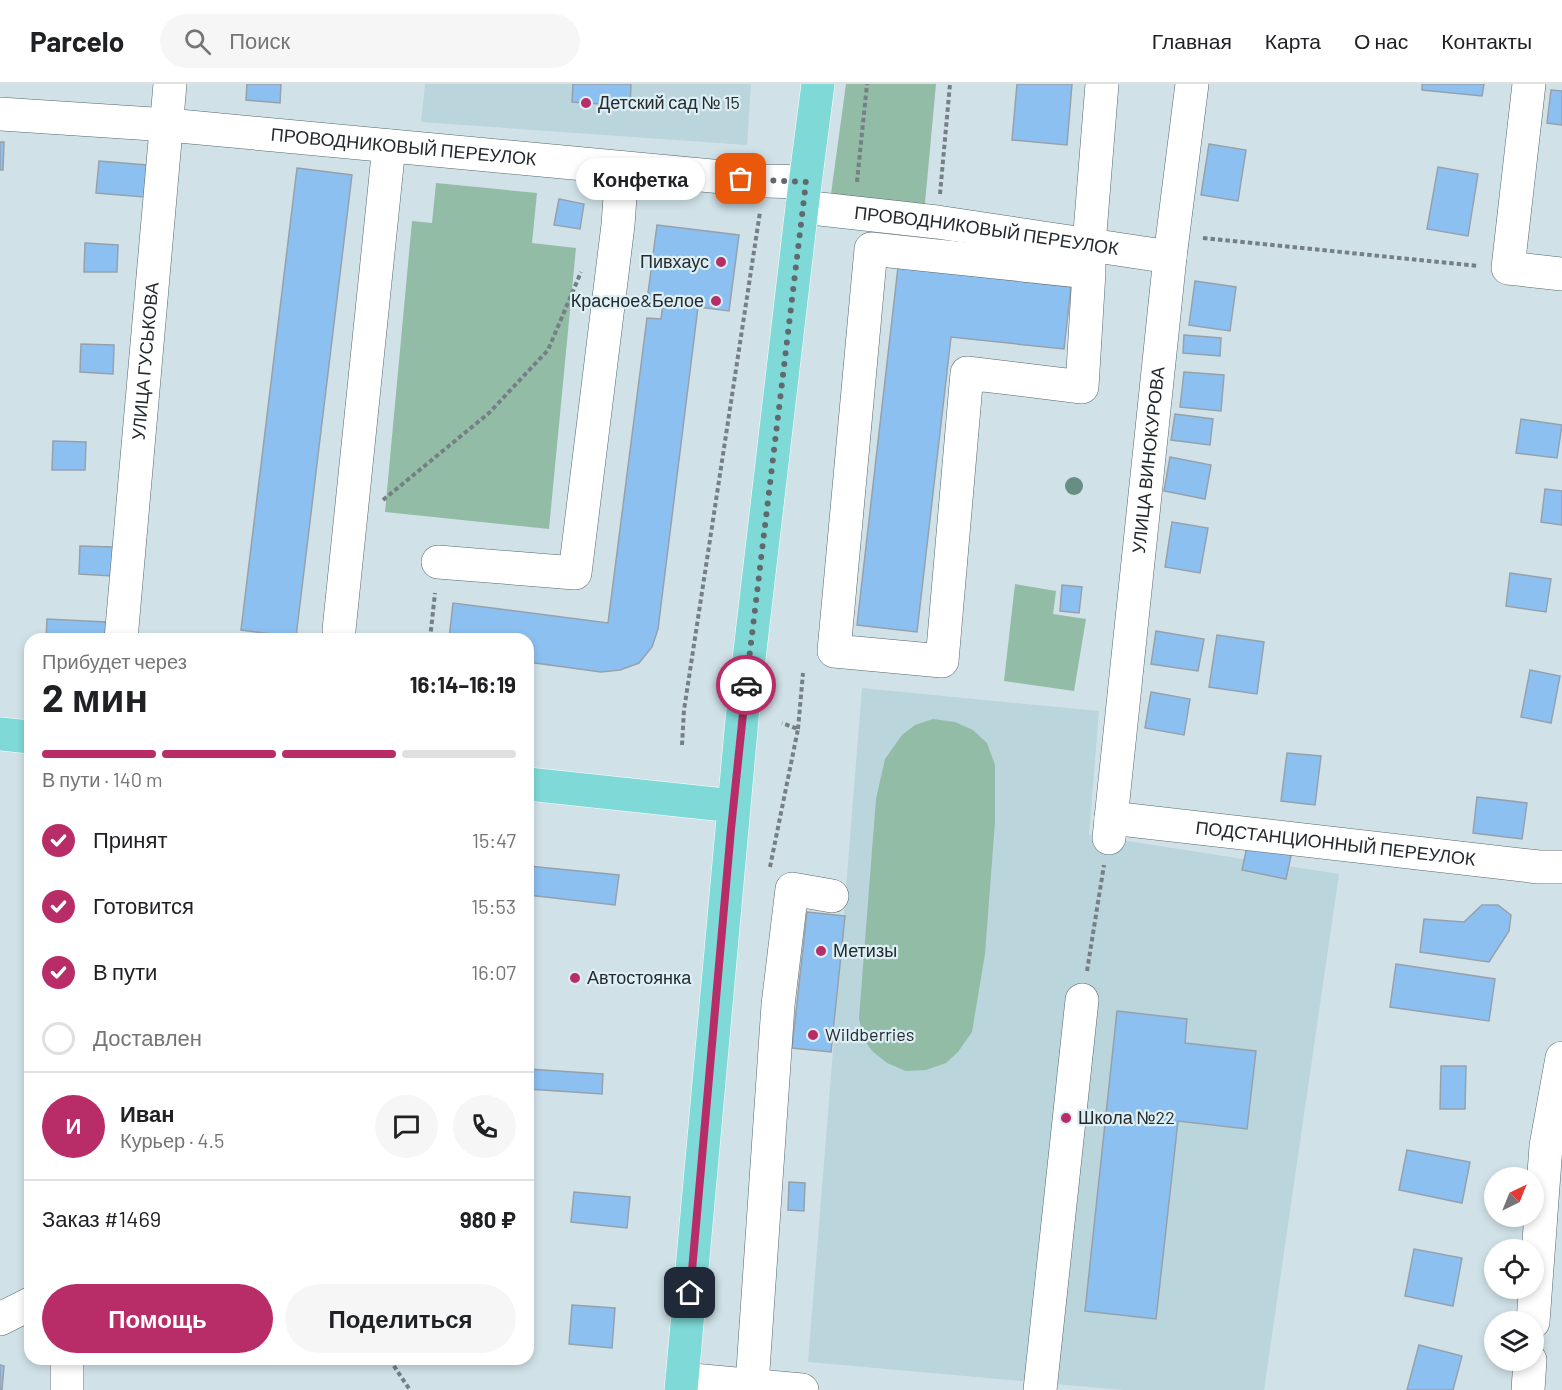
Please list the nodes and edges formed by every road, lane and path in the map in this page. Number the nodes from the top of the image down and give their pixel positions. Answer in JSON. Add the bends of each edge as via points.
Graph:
{"nodes":[{"id":1,"x":170,"y":84,"type":"edge"},
{"id":2,"x":819,"y":84,"type":"edge"},
{"id":3,"x":867,"y":84,"type":"edge"},
{"id":4,"x":950,"y":84,"type":"edge"},
{"id":5,"x":1102,"y":84,"type":"edge"},
{"id":6,"x":1192,"y":84,"type":"edge"},
{"id":7,"x":1529,"y":84,"type":"edge"},
{"id":8,"x":0,"y":114,"type":"edge"},
{"id":9,"x":168,"y":125,"type":"junction"},
{"id":10,"x":389,"y":146,"type":"junction"},
{"id":11,"x":622,"y":168,"type":"junction"},
{"id":12,"x":765,"y":181,"type":"junction"},
{"id":13,"x":804,"y":195,"type":"junction"},
{"id":14,"x":853,"y":213,"type":"junction"},
{"id":15,"x":937,"y":222,"type":"junction"},
{"id":16,"x":1171,"y":246,"type":"junction"},
{"id":17,"x":1089,"y":259,"type":"junction"},
{"id":18,"x":585,"y":267,"type":"dead end"},
{"id":19,"x":1508,"y":268,"type":"junction"},
{"id":20,"x":1562,"y":274,"type":"edge"},
{"id":21,"x":349,"y":527,"type":"junction"},
{"id":22,"x":438,"y":562,"type":"joint"},
{"id":23,"x":339,"y":630,"type":"dead end"},
{"id":24,"x":122,"y":633,"type":"edge"},
{"id":25,"x":430,"y":633,"type":"edge"},
{"id":26,"x":803,"y":673,"type":"dead end"},
{"id":27,"x":798,"y":729,"type":"dead end"},
{"id":28,"x":0,"y":734,"type":"edge"},
{"id":29,"x":24,"y":736,"type":"edge"},
{"id":30,"x":682,"y":745,"type":"dead end"},
{"id":31,"x":534,"y":785,"type":"edge"},
{"id":32,"x":734,"y":806,"type":"junction"},
{"id":33,"x":1110,"y":828,"type":"junction"},
{"id":34,"x":1562,"y":867,"type":"edge"},
{"id":35,"x":832,"y":896,"type":"dead end"},
{"id":36,"x":1082,"y":1000,"type":"joint"},
{"id":37,"x":1562,"y":1058,"type":"edge"},
{"id":38,"x":24,"y":1307,"type":"edge"},
{"id":39,"x":1534,"y":1311,"type":"edge"},
{"id":40,"x":0,"y":1319,"type":"edge"},
{"id":41,"x":67,"y":1365,"type":"edge"},
{"id":42,"x":395,"y":1365,"type":"edge"},
{"id":43,"x":1529,"y":1371,"type":"edge"},
{"id":44,"x":681,"y":1384,"type":"edge"},
{"id":45,"x":752,"y":1385,"type":"junction"},
{"id":46,"x":67,"y":1390,"type":"edge"},
{"id":47,"x":411,"y":1390,"type":"edge"},
{"id":48,"x":802,"y":1390,"type":"edge"},
{"id":49,"x":1040,"y":1390,"type":"edge"},
{"id":50,"x":1528,"y":1390,"type":"edge"}],
"edges":[{"from":1,"to":9,"type":"street","name":"УЛИЦА ГУСЬКОВА"},
{"from":2,"to":13,"type":"main road"},
{"from":3,"to":14,"type":"path"},
{"from":4,"to":15,"type":"path"},
{"from":5,"to":17,"type":"street"},
{"from":6,"to":16,"type":"street","name":"УЛИЦА ВИНОКУРОВА"},
{"from":7,"to":19,"type":"street"},
{"from":8,"to":9,"type":"street","name":"ПРОВОДНИКОВЫЙ ПЕРЕУЛОК"},
{"from":9,"to":10,"type":"street","name":"ПРОВОДНИКОВЫЙ ПЕРЕУЛОК"},
{"from":9,"to":24,"type":"street","name":"УЛИЦА ГУСЬКОВА"},
{"from":10,"to":11,"type":"street","name":"ПРОВОДНИКОВЫЙ ПЕРЕУЛОК"},
{"from":10,"to":21,"type":"street"},
{"from":11,"to":12,"type":"street","name":"ПРОВОДНИКОВЫЙ ПЕРЕУЛОК"},
{"from":11,"to":22,"type":"street","via":[[576,573]]},
{"from":12,"to":13,"type":"street","name":"ПРОВОДНИКОВЫЙ ПЕРЕУЛОК"},
{"from":12,"to":30,"type":"path","via":[[684,710]]},
{"from":13,"to":14,"type":"street","name":"ПРОВОДНИКОВЫЙ ПЕРЕУЛОК"},
{"from":13,"to":32,"type":"main road"},
{"from":14,"to":15,"type":"street","name":"ПРОВОДНИКОВЫЙ ПЕРЕУЛОК"},
{"from":15,"to":17,"type":"street","name":"ПРОВОДНИКОВЫЙ ПЕРЕУЛОК"},
{"from":16,"to":17,"type":"street","name":"ПРОВОДНИКОВЫЙ ПЕРЕУЛОК"},
{"from":16,"to":19,"type":"path"},
{"from":16,"to":33,"type":"street","name":"УЛИЦА ВИНОКУРОВА"},
{"from":17,"to":17,"type":"street","via":[[871,249],[834,651],[942,662],[967,373],[1082,387]]},
{"from":18,"to":21,"type":"path","via":[[548,350],[489,413]]},
{"from":19,"to":20,"type":"street"},
{"from":21,"to":23,"type":"street"},
{"from":22,"to":25,"type":"path"},
{"from":26,"to":27,"type":"path"},
{"from":28,"to":29,"type":"main road"},
{"from":31,"to":32,"type":"main road"},
{"from":32,"to":44,"type":"main road"},
{"from":33,"to":34,"type":"street","name":"ПОДСТАНЦИОННЫЙ ПЕРЕУЛОК"},
{"from":33,"to":36,"type":"path"},
{"from":35,"to":45,"type":"street","via":[[792,888],[778,1005]]},
{"from":36,"to":49,"type":"street"},
{"from":37,"to":39,"type":"street","via":[[1546,1146]]},
{"from":38,"to":40,"type":"street"},
{"from":41,"to":46,"type":"street"},
{"from":42,"to":47,"type":"path"},
{"from":43,"to":50,"type":"street"},
{"from":44,"to":45,"type":"street"},
{"from":45,"to":48,"type":"street"}]}
